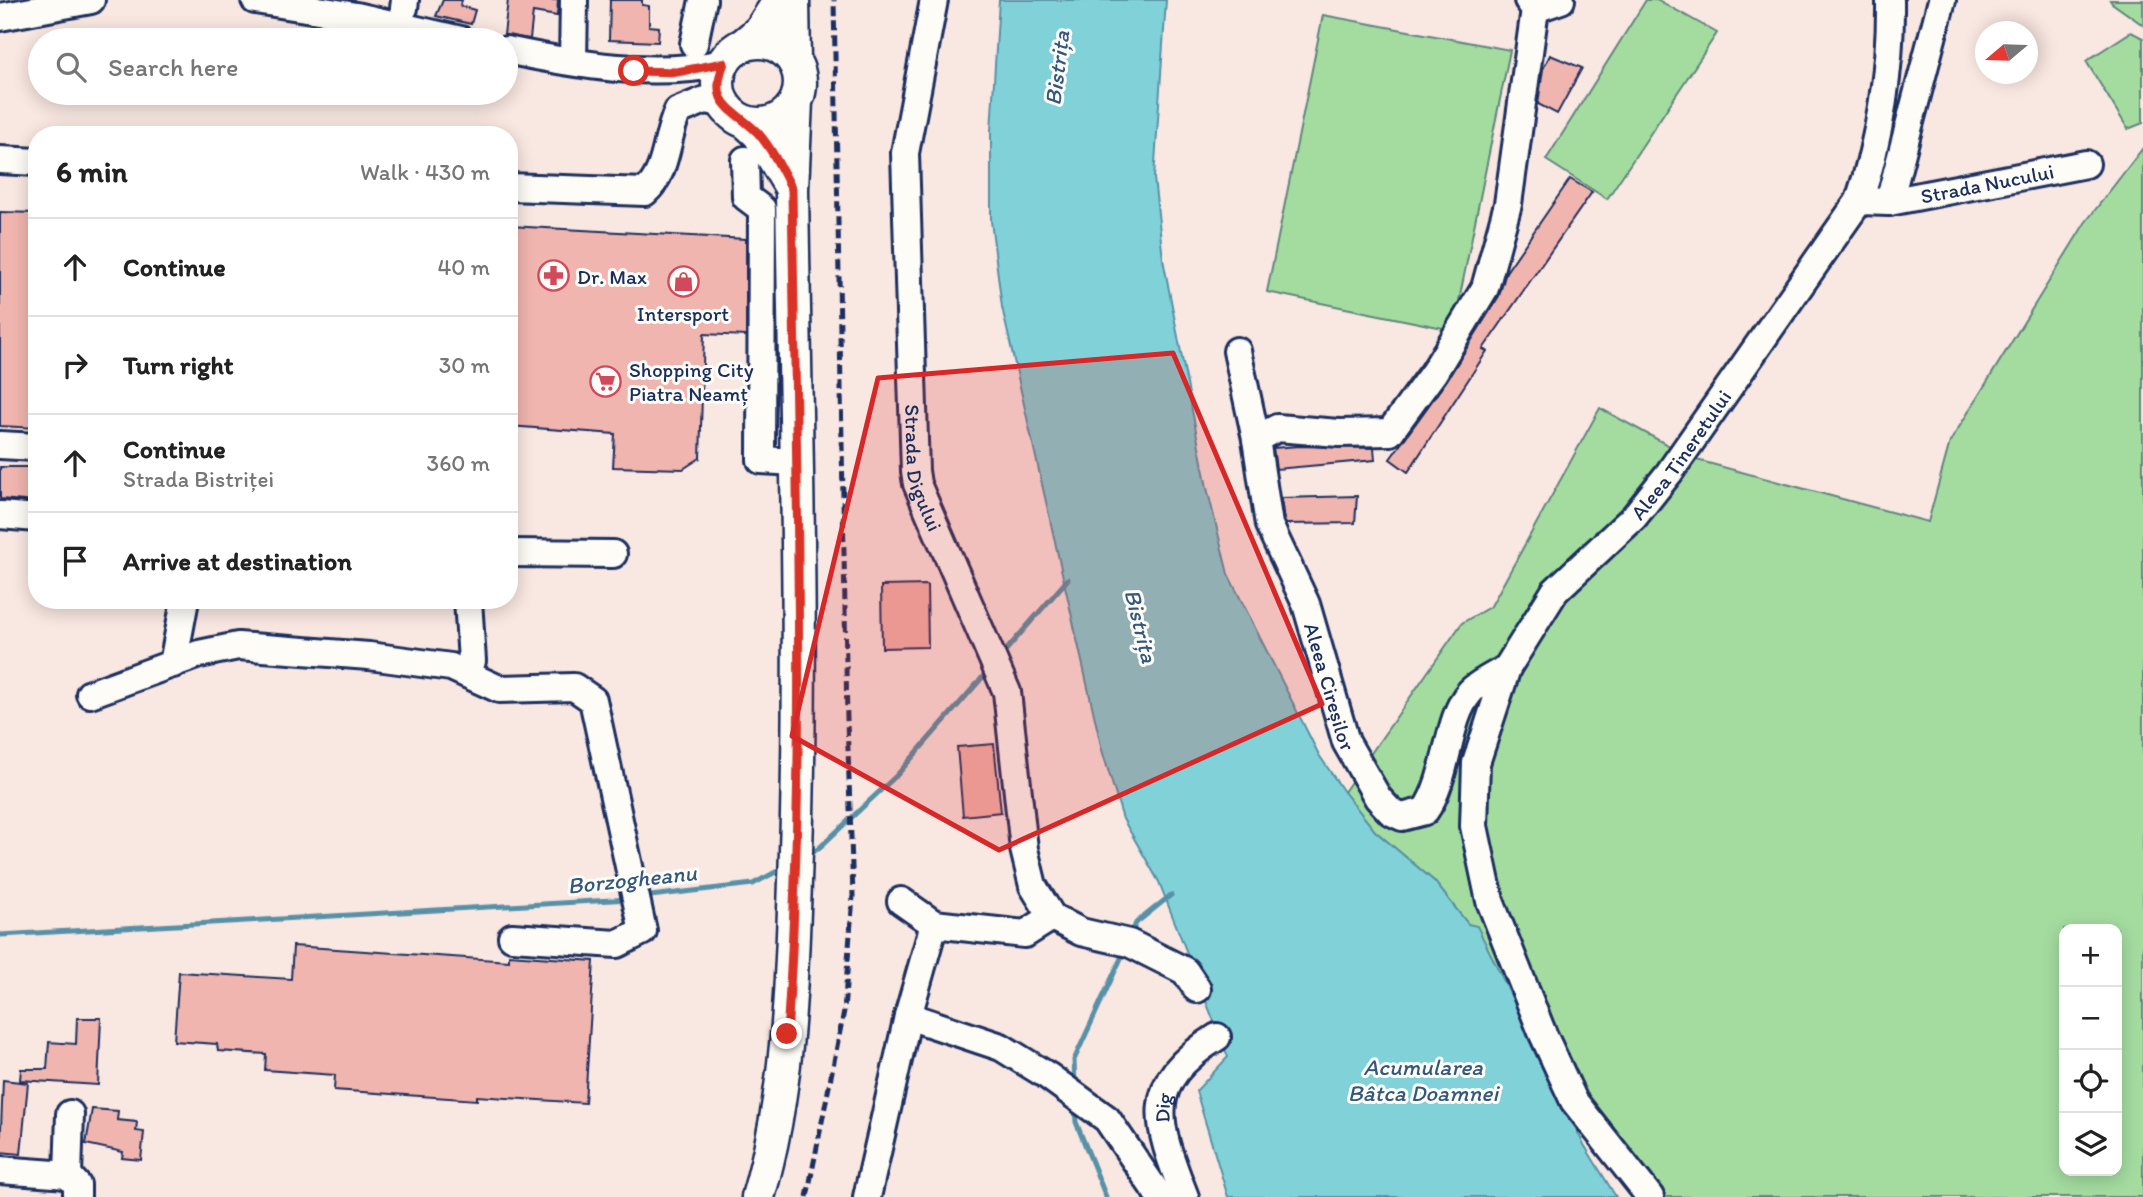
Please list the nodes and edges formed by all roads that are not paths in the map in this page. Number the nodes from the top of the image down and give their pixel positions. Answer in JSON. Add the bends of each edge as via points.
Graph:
{"nodes":[{"id":1,"x":91,"y":0,"type":"edge"},
{"id":2,"x":256,"y":0,"type":"edge"},
{"id":3,"x":574,"y":0,"type":"edge"},
{"id":4,"x":703,"y":0,"type":"edge"},
{"id":5,"x":780,"y":0,"type":"edge"},
{"id":6,"x":793,"y":0,"type":"edge"},
{"id":7,"x":934,"y":0,"type":"edge"},
{"id":8,"x":1561,"y":0,"type":"edge"},
{"id":9,"x":1891,"y":0,"type":"edge"},
{"id":10,"x":1942,"y":0,"type":"edge"},
{"id":11,"x":1532,"y":4,"type":"edge"},
{"id":12,"x":0,"y":17,"type":"edge"},
{"id":13,"x":408,"y":28,"type":"edge"},
{"id":14,"x":694,"y":44,"type":"dead end"},
{"id":15,"x":518,"y":52,"type":"edge"},
{"id":16,"x":733,"y":55,"type":"junction"},
{"id":17,"x":573,"y":62,"type":"junction"},
{"id":18,"x":794,"y":62,"type":"junction"},
{"id":19,"x":796,"y":101,"type":"junction"},
{"id":20,"x":735,"y":113,"type":"junction"},
{"id":21,"x":0,"y":160,"type":"edge"},
{"id":22,"x":745,"y":160,"type":"dead end"},
{"id":23,"x":28,"y":162,"type":"edge"},
{"id":24,"x":2086,"y":164,"type":"dead end"},
{"id":25,"x":518,"y":187,"type":"edge"},
{"id":26,"x":792,"y":189,"type":"junction"},
{"id":27,"x":1859,"y":201,"type":"junction"},
{"id":28,"x":1889,"y":202,"type":"junction"},
{"id":29,"x":1237,"y":351,"type":"dead end"},
{"id":30,"x":1256,"y":439,"type":"junction"},
{"id":31,"x":0,"y":445,"type":"edge"},
{"id":32,"x":28,"y":447,"type":"edge"},
{"id":33,"x":796,"y":462,"type":"junction"},
{"id":34,"x":0,"y":515,"type":"edge"},
{"id":35,"x":28,"y":517,"type":"edge"},
{"id":36,"x":518,"y":553,"type":"edge"},
{"id":37,"x":613,"y":554,"type":"dead end"},
{"id":38,"x":182,"y":609,"type":"edge"},
{"id":39,"x":469,"y":609,"type":"edge"},
{"id":40,"x":173,"y":664,"type":"junction"},
{"id":41,"x":1507,"y":668,"type":"junction"},
{"id":42,"x":467,"y":674,"type":"junction"},
{"id":43,"x":90,"y":694,"type":"dead end"},
{"id":44,"x":901,"y":901,"type":"dead end"},
{"id":45,"x":1052,"y":917,"type":"junction"},
{"id":46,"x":934,"y":924,"type":"junction"},
{"id":47,"x":512,"y":937,"type":"dead end"},
{"id":48,"x":1197,"y":989,"type":"dead end"},
{"id":49,"x":908,"y":1016,"type":"junction"},
{"id":50,"x":1217,"y":1037,"type":"dead end"},
{"id":51,"x":70,"y":1114,"type":"dead end"},
{"id":52,"x":0,"y":1170,"type":"edge"},
{"id":53,"x":72,"y":1186,"type":"edge"},
{"id":54,"x":758,"y":1197,"type":"edge"},
{"id":55,"x":867,"y":1197,"type":"edge"},
{"id":56,"x":1160,"y":1197,"type":"edge"},
{"id":57,"x":1185,"y":1197,"type":"edge"},
{"id":58,"x":1650,"y":1197,"type":"edge"}],
"edges":[{"from":1,"to":12,"type":"street"},
{"from":2,"to":13,"type":"street"},
{"from":3,"to":17,"type":"street"},
{"from":4,"to":14,"type":"street"},
{"from":5,"to":16,"type":"main road","via":[[760,31]]},
{"from":6,"to":18,"type":"main road"},
{"from":7,"to":45,"type":"street","name":"Strada Digului","via":[[905,153],[915,471],[1004,682],[1024,849],[1033,886]]},
{"from":8,"to":11,"type":"street"},
{"from":9,"to":27,"type":"street","name":"Aleea Tineretului","via":[[1891,36],[1868,173]]},
{"from":10,"to":28,"type":"street"},
{"from":11,"to":30,"type":"street","via":[[1508,204],[1485,288],[1434,372],[1390,432],[1277,428]]},
{"from":15,"to":17,"type":"street"},
{"from":16,"to":17,"type":"street","via":[[677,72]]},
{"from":16,"to":18,"type":"main road","via":[[765,43],[776,46]]},
{"from":16,"to":20,"type":"main road","via":[[719,76]]},
{"from":18,"to":19,"type":"main road","via":[[799,75]]},
{"from":19,"to":20,"type":"main road","via":[[790,111],[770,123]]},
{"from":19,"to":26,"type":"main road"},
{"from":20,"to":25,"type":"street","via":[[705,100],[678,111],[660,174],[645,192]]},
{"from":20,"to":26,"type":"main road","via":[[759,134]]},
{"from":21,"to":23,"type":"street"},
{"from":22,"to":33,"type":"street","via":[[746,197],[762,209],[761,460]]},
{"from":24,"to":28,"type":"street","name":"Strada Nucului"},
{"from":26,"to":33,"type":"main road"},
{"from":27,"to":28,"type":"street","name":"Strada Nucului"},
{"from":27,"to":41,"type":"street","name":"Aleea Tineretului","via":[[1669,473],[1634,517],[1555,591]]},
{"from":29,"to":30,"type":"street","name":"Aleea Cireșilor"},
{"from":30,"to":41,"type":"street","name":"Aleea Cireșilor","via":[[1269,525],[1306,604],[1346,742],[1378,799],[1391,812],[1402,817],[1425,811],[1435,796],[1453,729],[1470,692]]},
{"from":31,"to":32,"type":"street"},
{"from":33,"to":54,"type":"main road","via":[[795,889],[785,1056],[776,1123]]},
{"from":34,"to":35,"type":"street"},
{"from":36,"to":37,"type":"street"},
{"from":38,"to":40,"type":"street"},
{"from":39,"to":42,"type":"street","via":[[472,661]]},
{"from":40,"to":42,"type":"street","via":[[237,646],[369,656],[451,667]]},
{"from":40,"to":43,"type":"street"},
{"from":41,"to":58,"type":"street","name":"Aleea Tineretului","via":[[1476,763],[1474,826],[1490,901],[1574,1101]]},
{"from":42,"to":47,"type":"street","via":[[499,689],[574,687],[593,701],[643,931],[617,944]]},
{"from":44,"to":46,"type":"street"},
{"from":45,"to":46,"type":"street","via":[[1025,934]]},
{"from":45,"to":48,"type":"street","via":[[1081,932],[1129,943],[1185,971]]},
{"from":46,"to":49,"type":"street"},
{"from":49,"to":55,"type":"street"},
{"from":49,"to":56,"type":"street","via":[[1001,1047],[1075,1095],[1107,1119]]},
{"from":50,"to":57,"type":"street","name":"Dig","via":[[1172,1076],[1160,1105],[1162,1130]]},
{"from":51,"to":53,"type":"street"},
{"from":52,"to":53,"type":"street"}]}
